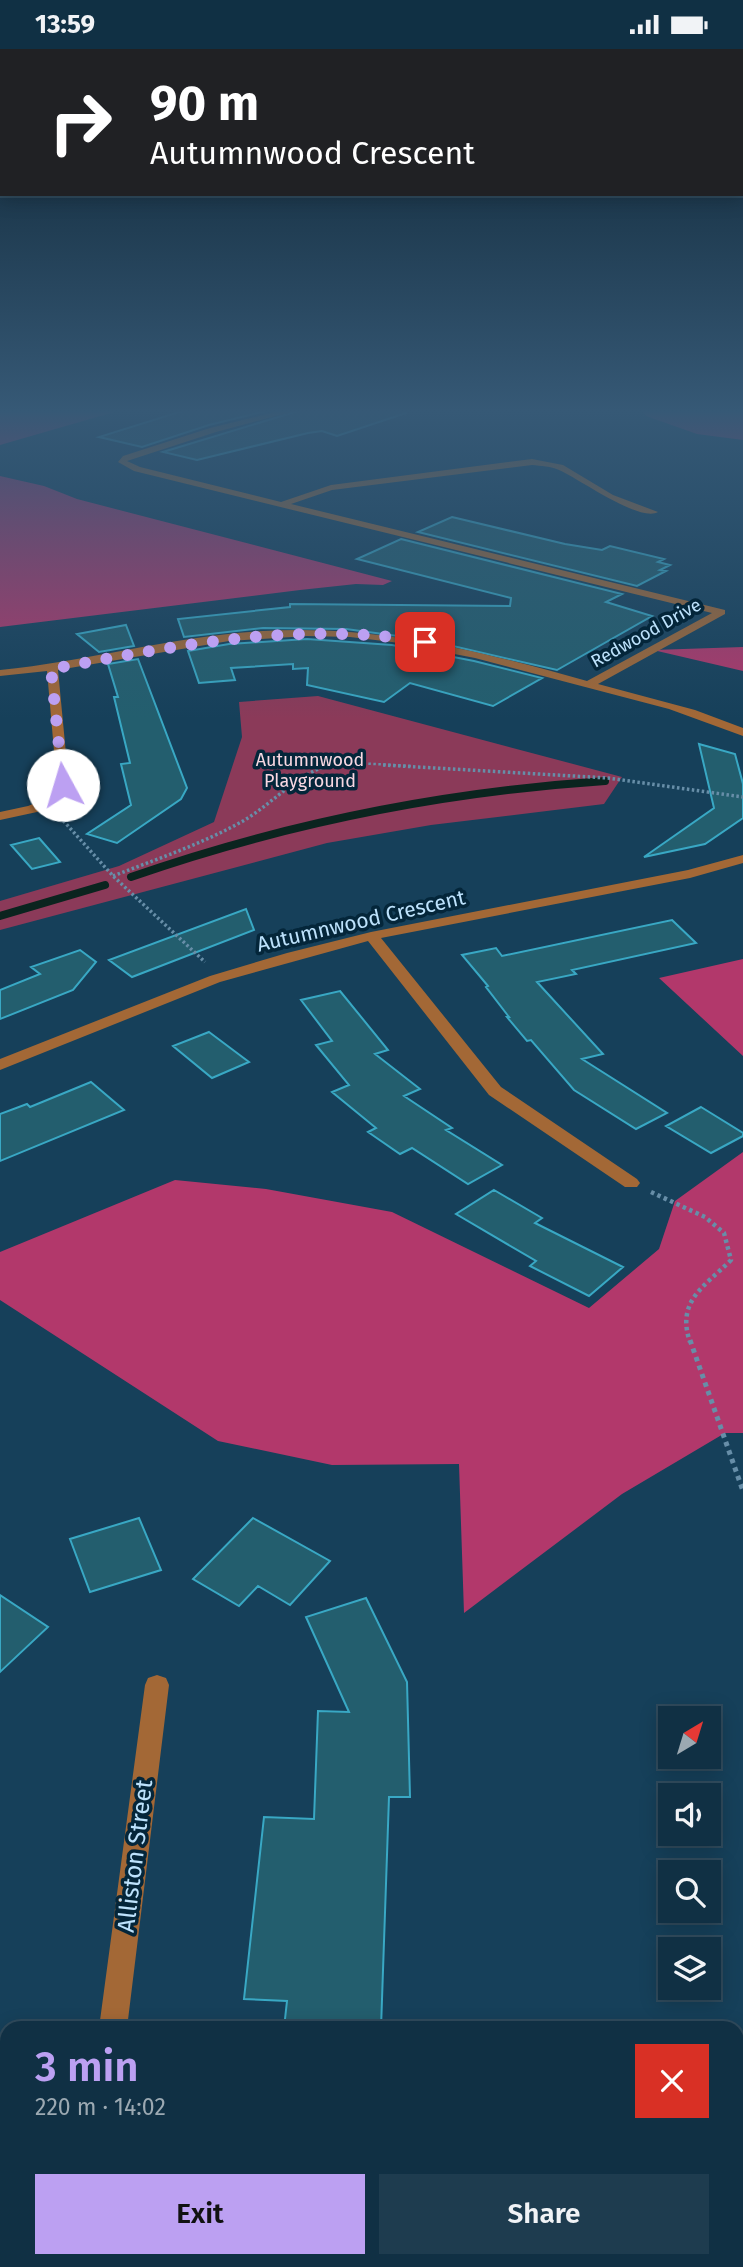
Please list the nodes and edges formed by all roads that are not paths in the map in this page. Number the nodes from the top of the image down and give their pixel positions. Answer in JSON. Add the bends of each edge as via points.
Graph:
{"nodes":[{"id":1,"x":307,"y":512,"type":"edge"},
{"id":2,"x":51,"y":669,"type":"junction"},
{"id":3,"x":0,"y":673,"type":"edge"},
{"id":4,"x":589,"y":684,"type":"junction"},
{"id":5,"x":743,"y":732,"type":"edge"},
{"id":6,"x":0,"y":816,"type":"edge"},
{"id":7,"x":743,"y":859,"type":"edge"},
{"id":8,"x":371,"y":936,"type":"junction"},
{"id":9,"x":0,"y":1065,"type":"edge"},
{"id":10,"x":631,"y":1183,"type":"road end"},
{"id":11,"x":157,"y":1685,"type":"dead end"},
{"id":12,"x":114,"y":2021,"type":"edge"}],
"edges":[{"from":1,"to":4,"type":"street","name":"Redwood Drive","via":[[720,612]]},
{"from":2,"to":3,"type":"street"},
{"from":2,"to":4,"type":"street","via":[[236,637],[314,632],[441,644]]},
{"from":2,"to":6,"type":"street","via":[[63,785],[58,798],[48,803]]},
{"from":4,"to":5,"type":"street","via":[[704,716]]},
{"from":7,"to":8,"type":"street","name":"Autumnwood Crescent","via":[[690,874]]},
{"from":8,"to":9,"type":"street","name":"Autumnwood Crescent","via":[[215,979]]},
{"from":8,"to":10,"type":"street","via":[[495,1091]]},
{"from":11,"to":12,"type":"street","name":"Alliston Street"}]}
